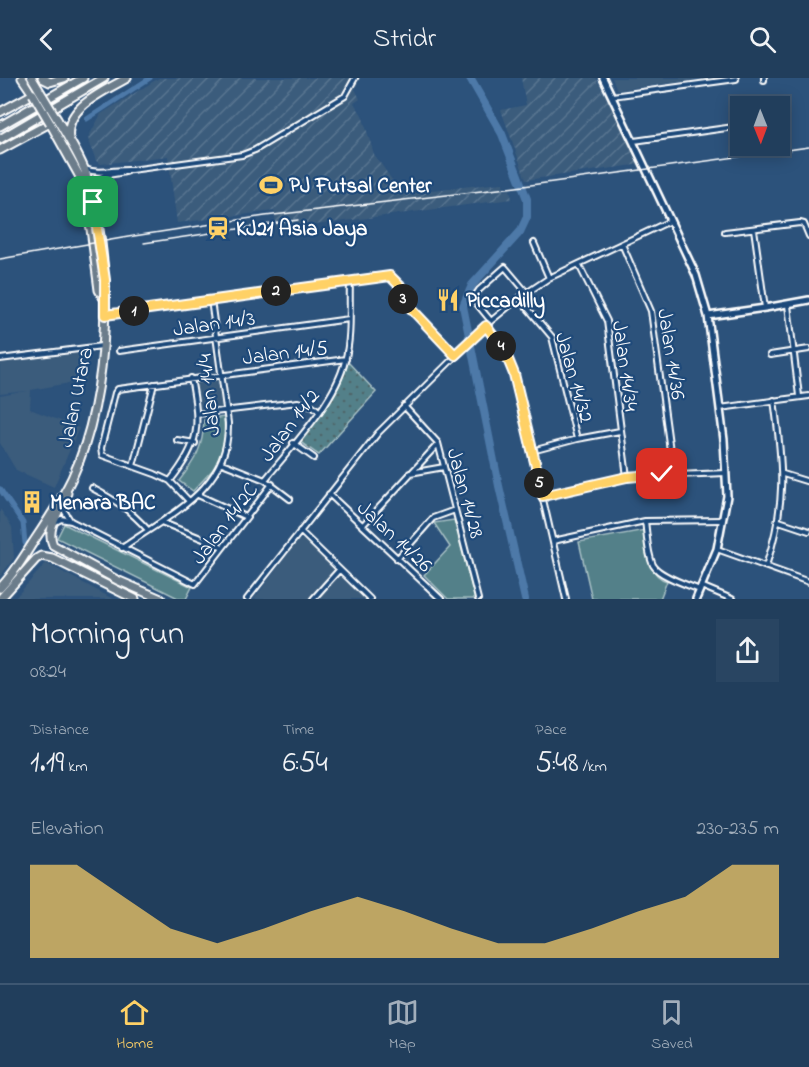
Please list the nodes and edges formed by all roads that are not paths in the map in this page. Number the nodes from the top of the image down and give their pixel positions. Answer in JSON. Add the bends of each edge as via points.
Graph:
{"nodes":[{"id":1,"x":22,"y":78,"type":"edge"},
{"id":2,"x":32,"y":78,"type":"edge"},
{"id":3,"x":42,"y":78,"type":"edge"},
{"id":4,"x":64,"y":78,"type":"edge"},
{"id":5,"x":83,"y":78,"type":"edge"},
{"id":6,"x":104,"y":78,"type":"edge"},
{"id":7,"x":127,"y":78,"type":"edge"},
{"id":8,"x":355,"y":78,"type":"edge"},
{"id":9,"x":603,"y":78,"type":"edge"},
{"id":10,"x":736,"y":79,"type":"edge"},
{"id":11,"x":33,"y":94,"type":"junction"},
{"id":12,"x":612,"y":96,"type":"junction"},
{"id":13,"x":0,"y":112,"type":"edge"},
{"id":14,"x":53,"y":121,"type":"junction"},
{"id":15,"x":0,"y":126,"type":"edge"},
{"id":16,"x":730,"y":128,"type":"edge"},
{"id":17,"x":0,"y":139,"type":"edge"},
{"id":18,"x":69,"y":140,"type":"junction"},
{"id":19,"x":634,"y":141,"type":"junction"},
{"id":20,"x":0,"y":150,"type":"edge"},
{"id":21,"x":84,"y":169,"type":"junction"},
{"id":22,"x":131,"y":170,"type":"junction"},
{"id":23,"x":89,"y":187,"type":"junction"},
{"id":24,"x":670,"y":221,"type":"junction"},
{"id":25,"x":754,"y":229,"type":"junction"},
{"id":26,"x":725,"y":232,"type":"dead end"},
{"id":27,"x":809,"y":236,"type":"edge"},
{"id":28,"x":534,"y":243,"type":"dead end"},
{"id":29,"x":622,"y":244,"type":"junction"},
{"id":30,"x":579,"y":265,"type":"junction"},
{"id":31,"x":549,"y":278,"type":"junction"},
{"id":32,"x":350,"y":281,"type":"junction"},
{"id":33,"x":527,"y":292,"type":"junction"},
{"id":34,"x":104,"y":297,"type":"junction"},
{"id":35,"x":519,"y":298,"type":"junction"},
{"id":36,"x":211,"y":300,"type":"junction"},
{"id":37,"x":809,"y":300,"type":"edge"},
{"id":38,"x":788,"y":305,"type":"junction"},
{"id":39,"x":765,"y":308,"type":"junction"},
{"id":40,"x":105,"y":315,"type":"junction"},
{"id":41,"x":708,"y":316,"type":"junction"},
{"id":42,"x":349,"y":318,"type":"junction"},
{"id":43,"x":491,"y":321,"type":"junction"},
{"id":44,"x":486,"y":326,"type":"junction"},
{"id":45,"x":217,"y":337,"type":"junction"},
{"id":46,"x":103,"y":346,"type":"junction"},
{"id":47,"x":809,"y":349,"type":"edge"},
{"id":48,"x":119,"y":351,"type":"dead end"},
{"id":49,"x":794,"y":351,"type":"junction"},
{"id":50,"x":457,"y":353,"type":"junction"},
{"id":51,"x":770,"y":355,"type":"dead end"},
{"id":52,"x":0,"y":359,"type":"edge"},
{"id":53,"x":346,"y":359,"type":"junction"},
{"id":54,"x":222,"y":375,"type":"junction"},
{"id":55,"x":191,"y":378,"type":"junction"},
{"id":56,"x":154,"y":384,"type":"junction"},
{"id":57,"x":799,"y":396,"type":"junction"},
{"id":58,"x":809,"y":396,"type":"edge"},
{"id":59,"x":774,"y":400,"type":"junction"},
{"id":60,"x":404,"y":406,"type":"junction"},
{"id":61,"x":720,"y":408,"type":"junction"},
{"id":62,"x":226,"y":410,"type":"junction"},
{"id":63,"x":319,"y":411,"type":"junction"},
{"id":64,"x":197,"y":414,"type":"junction"},
{"id":65,"x":620,"y":431,"type":"junction"},
{"id":66,"x":578,"y":439,"type":"junction"},
{"id":67,"x":177,"y":440,"type":"dead end"},
{"id":68,"x":195,"y":442,"type":"junction"},
{"id":69,"x":294,"y":443,"type":"junction"},
{"id":70,"x":438,"y":443,"type":"junction"},
{"id":71,"x":532,"y":451,"type":"junction"},
{"id":72,"x":314,"y":458,"type":"dead end"},
{"id":73,"x":222,"y":463,"type":"junction"},
{"id":74,"x":133,"y":466,"type":"junction"},
{"id":75,"x":444,"y":467,"type":"junction"},
{"id":76,"x":409,"y":473,"type":"junction"},
{"id":77,"x":673,"y":473,"type":"junction"},
{"id":78,"x":727,"y":473,"type":"junction"},
{"id":79,"x":783,"y":474,"type":"junction"},
{"id":80,"x":627,"y":477,"type":"junction"},
{"id":81,"x":72,"y":480,"type":"junction"},
{"id":82,"x":265,"y":480,"type":"junction"},
{"id":83,"x":170,"y":481,"type":"junction"},
{"id":84,"x":809,"y":482,"type":"edge"},
{"id":85,"x":272,"y":484,"type":"junction"},
{"id":86,"x":92,"y":488,"type":"dead end"},
{"id":87,"x":329,"y":494,"type":"junction"},
{"id":88,"x":197,"y":495,"type":"junction"},
{"id":89,"x":543,"y":496,"type":"junction"},
{"id":90,"x":290,"y":499,"type":"dead end"},
{"id":91,"x":64,"y":501,"type":"junction"},
{"id":92,"x":189,"y":501,"type":"junction"},
{"id":93,"x":455,"y":510,"type":"junction"},
{"id":94,"x":246,"y":517,"type":"junction"},
{"id":95,"x":723,"y":520,"type":"junction"},
{"id":96,"x":71,"y":521,"type":"junction"},
{"id":97,"x":645,"y":521,"type":"junction"},
{"id":98,"x":778,"y":521,"type":"junction"},
{"id":99,"x":160,"y":522,"type":"junction"},
{"id":100,"x":54,"y":523,"type":"junction"},
{"id":101,"x":362,"y":526,"type":"junction"},
{"id":102,"x":148,"y":530,"type":"junction"},
{"id":103,"x":300,"y":531,"type":"junction"},
{"id":104,"x":809,"y":531,"type":"edge"},
{"id":105,"x":553,"y":542,"type":"junction"},
{"id":106,"x":223,"y":547,"type":"junction"},
{"id":107,"x":123,"y":548,"type":"junction"},
{"id":108,"x":717,"y":549,"type":"junction"},
{"id":109,"x":397,"y":559,"type":"junction"},
{"id":110,"x":766,"y":566,"type":"junction"},
{"id":111,"x":339,"y":570,"type":"junction"},
{"id":112,"x":117,"y":580,"type":"junction"},
{"id":113,"x":809,"y":582,"type":"edge"},
{"id":114,"x":0,"y":588,"type":"edge"},
{"id":115,"x":701,"y":588,"type":"junction"},
{"id":116,"x":0,"y":599,"type":"edge"},
{"id":117,"x":135,"y":599,"type":"edge"},
{"id":118,"x":153,"y":599,"type":"edge"},
{"id":119,"x":161,"y":599,"type":"edge"},
{"id":120,"x":247,"y":599,"type":"edge"},
{"id":121,"x":313,"y":599,"type":"edge"},
{"id":122,"x":370,"y":599,"type":"edge"},
{"id":123,"x":441,"y":599,"type":"edge"},
{"id":124,"x":478,"y":599,"type":"edge"},
{"id":125,"x":566,"y":599,"type":"edge"},
{"id":126,"x":696,"y":599,"type":"edge"},
{"id":127,"x":732,"y":599,"type":"edge"}],
"edges":[{"from":1,"to":11,"type":"main road"},
{"from":2,"to":14,"type":"main road","bridge":true},
{"from":3,"to":4,"type":"main road","via":[[50,82]]},
{"from":5,"to":15,"type":"main road"},
{"from":6,"to":17,"type":"main road"},
{"from":7,"to":18,"type":"main road","via":[[76,111],[69,125]]},
{"from":8,"to":22,"type":"street","via":[[345,96],[249,152]]},
{"from":9,"to":12,"type":"street"},
{"from":10,"to":12,"type":"street"},
{"from":11,"to":13,"type":"main road"},
{"from":11,"to":14,"type":"main road","bridge":true},
{"from":12,"to":19,"type":"street"},
{"from":14,"to":18,"type":"main road","name":"Jalan Utara"},
{"from":14,"to":20,"type":"main road"},
{"from":14,"to":34,"type":"main road","name":"Jalan Utara","via":[[80,177],[99,290]]},
{"from":16,"to":19,"type":"street"},
{"from":18,"to":21,"type":"main road","name":"Jalan Utara"},
{"from":19,"to":24,"type":"street"},
{"from":21,"to":22,"type":"street"},
{"from":21,"to":23,"type":"main road","name":"Jalan Utara"},
{"from":22,"to":23,"type":"street","via":[[99,177]]},
{"from":23,"to":34,"type":"main road","name":"Jalan Utara","via":[[100,238]]},
{"from":24,"to":29,"type":"street"},
{"from":24,"to":41,"type":"street","via":[[696,275]]},
{"from":25,"to":26,"type":"street"},
{"from":25,"to":27,"type":"street","via":[[800,222]]},
{"from":25,"to":39,"type":"street"},
{"from":28,"to":31,"type":"street"},
{"from":29,"to":30,"type":"street"},
{"from":29,"to":77,"type":"street","name":"Jalan 14/36","via":[[651,311]]},
{"from":30,"to":31,"type":"street"},
{"from":30,"to":65,"type":"street","name":"Jalan 14/34","via":[[607,321]]},
{"from":31,"to":33,"type":"street"},
{"from":32,"to":36,"type":"street"},
{"from":32,"to":42,"type":"street","name":"Jalan 14/2"},
{"from":32,"to":50,"type":"street","via":[[390,276],[401,287],[403,300]]},
{"from":33,"to":35,"type":"street"},
{"from":33,"to":43,"type":"street","via":[[505,267],[475,296]]},
{"from":34,"to":40,"type":"main road","name":"Jalan Utara"},
{"from":35,"to":43,"type":"street"},
{"from":35,"to":66,"type":"street","name":"Jalan 14/32","via":[[552,337]]},
{"from":36,"to":40,"type":"street"},
{"from":36,"to":45,"type":"street","name":"Jalan 14/4"},
{"from":37,"to":38,"type":"street"},
{"from":38,"to":39,"type":"street"},
{"from":38,"to":49,"type":"street"},
{"from":39,"to":41,"type":"street"},
{"from":40,"to":46,"type":"main road","name":"Jalan Utara"},
{"from":41,"to":61,"type":"street"},
{"from":42,"to":45,"type":"street","name":"Jalan 14/3"},
{"from":42,"to":53,"type":"street","name":"Jalan 14/2"},
{"from":43,"to":44,"type":"street"},
{"from":44,"to":50,"type":"street"},
{"from":44,"to":71,"type":"street","via":[[509,361]]},
{"from":45,"to":48,"type":"street","name":"Jalan 14/3"},
{"from":45,"to":54,"type":"street","name":"Jalan 14/4"},
{"from":46,"to":52,"type":"street"},
{"from":46,"to":81,"type":"main road","name":"Jalan Utara","via":[[92,415]]},
{"from":47,"to":49,"type":"street"},
{"from":49,"to":51,"type":"street"},
{"from":49,"to":57,"type":"street"},
{"from":50,"to":60,"type":"street"},
{"from":53,"to":54,"type":"street","name":"Jalan 14/5"},
{"from":53,"to":63,"type":"street","name":"Jalan 14/2","via":[[334,389]]},
{"from":54,"to":55,"type":"street","name":"Jalan 14/5"},
{"from":54,"to":62,"type":"street","name":"Jalan 14/4"},
{"from":55,"to":56,"type":"street","name":"Jalan 14/5"},
{"from":55,"to":64,"type":"street"},
{"from":56,"to":74,"type":"street"},
{"from":56,"to":74,"type":"street","name":"Jalan 14/5","via":[[121,388],[115,393],[102,455]]},
{"from":57,"to":58,"type":"street"},
{"from":57,"to":59,"type":"street"},
{"from":59,"to":61,"type":"street"},
{"from":59,"to":79,"type":"street"},
{"from":60,"to":70,"type":"street","name":"Jalan 14/28"},
{"from":60,"to":87,"type":"street"},
{"from":61,"to":78,"type":"street"},
{"from":62,"to":63,"type":"street","via":[[298,402]]},
{"from":62,"to":64,"type":"street"},
{"from":62,"to":73,"type":"street","name":"Jalan 14/4","via":[[229,438]]},
{"from":63,"to":69,"type":"street","name":"Jalan 14/2"},
{"from":64,"to":68,"type":"street"},
{"from":65,"to":66,"type":"street"},
{"from":65,"to":80,"type":"street","name":"Jalan 14/34"},
{"from":66,"to":71,"type":"street"},
{"from":67,"to":68,"type":"street"},
{"from":68,"to":83,"type":"street"},
{"from":69,"to":72,"type":"street"},
{"from":69,"to":82,"type":"street","name":"Jalan 14/2"},
{"from":70,"to":75,"type":"street","name":"Jalan 14/28"},
{"from":70,"to":76,"type":"street"},
{"from":71,"to":89,"type":"street"},
{"from":73,"to":82,"type":"street","name":"Jalan 14/2"},
{"from":73,"to":88,"type":"street","name":"Jalan 14/4"},
{"from":74,"to":83,"type":"street"},
{"from":75,"to":76,"type":"street"},
{"from":75,"to":93,"type":"street","name":"Jalan 14/28"},
{"from":76,"to":101,"type":"street"},
{"from":77,"to":78,"type":"street"},
{"from":77,"to":80,"type":"street"},
{"from":78,"to":95,"type":"street"},
{"from":79,"to":84,"type":"street"},
{"from":79,"to":98,"type":"street"},
{"from":80,"to":89,"type":"street"},
{"from":81,"to":91,"type":"main road"},
{"from":81,"to":114,"type":"main road","name":"Jalan Utara","via":[[21,562]]},
{"from":82,"to":85,"type":"street","name":"Jalan 14/2"},
{"from":83,"to":92,"type":"street"},
{"from":85,"to":90,"type":"street","name":"Jalan 14/2"},
{"from":85,"to":94,"type":"street","name":"Jalan 14/2C"},
{"from":86,"to":102,"type":"street","via":[[132,512]]},
{"from":87,"to":101,"type":"street","name":"Jalan 14/26"},
{"from":87,"to":103,"type":"street"},
{"from":88,"to":92,"type":"street","name":"Jalan 14/4"},
{"from":88,"to":94,"type":"street"},
{"from":89,"to":105,"type":"street"},
{"from":91,"to":96,"type":"street","via":[[64,512]]},
{"from":91,"to":100,"type":"main road"},
{"from":92,"to":99,"type":"street","name":"Jalan 14/4"},
{"from":93,"to":109,"type":"street","via":[[433,518]]},
{"from":93,"to":124,"type":"street","name":"Jalan 14/28"},
{"from":94,"to":106,"type":"street","name":"Jalan 14/2C"},
{"from":95,"to":97,"type":"street"},
{"from":95,"to":108,"type":"street"},
{"from":96,"to":100,"type":"street","via":[[61,519]]},
{"from":96,"to":107,"type":"street"},
{"from":97,"to":105,"type":"street"},
{"from":97,"to":115,"type":"street","via":[[655,568]]},
{"from":98,"to":104,"type":"street"},
{"from":98,"to":110,"type":"street"},
{"from":99,"to":102,"type":"street","name":"Jalan 14/4"},
{"from":99,"to":106,"type":"street"},
{"from":100,"to":112,"type":"main road","via":[[50,538],[56,548]]},
{"from":101,"to":109,"type":"street","name":"Jalan 14/26"},
{"from":102,"to":107,"type":"street","name":"Jalan 14/4"},
{"from":103,"to":111,"type":"street"},
{"from":103,"to":120,"type":"street"},
{"from":105,"to":125,"type":"street"},
{"from":106,"to":107,"type":"street","name":"Jalan 14/2C","via":[[197,584]]},
{"from":108,"to":110,"type":"street"},
{"from":108,"to":115,"type":"street"},
{"from":109,"to":123,"type":"street","name":"Jalan 14/26"},
{"from":110,"to":113,"type":"street"},
{"from":111,"to":121,"type":"street"},
{"from":111,"to":122,"type":"street"},
{"from":112,"to":118,"type":"main road"},
{"from":112,"to":119,"type":"main road"},
{"from":115,"to":126,"type":"street"},
{"from":115,"to":127,"type":"street"},
{"from":116,"to":117,"type":"main road","via":[[41,556]]}]}
